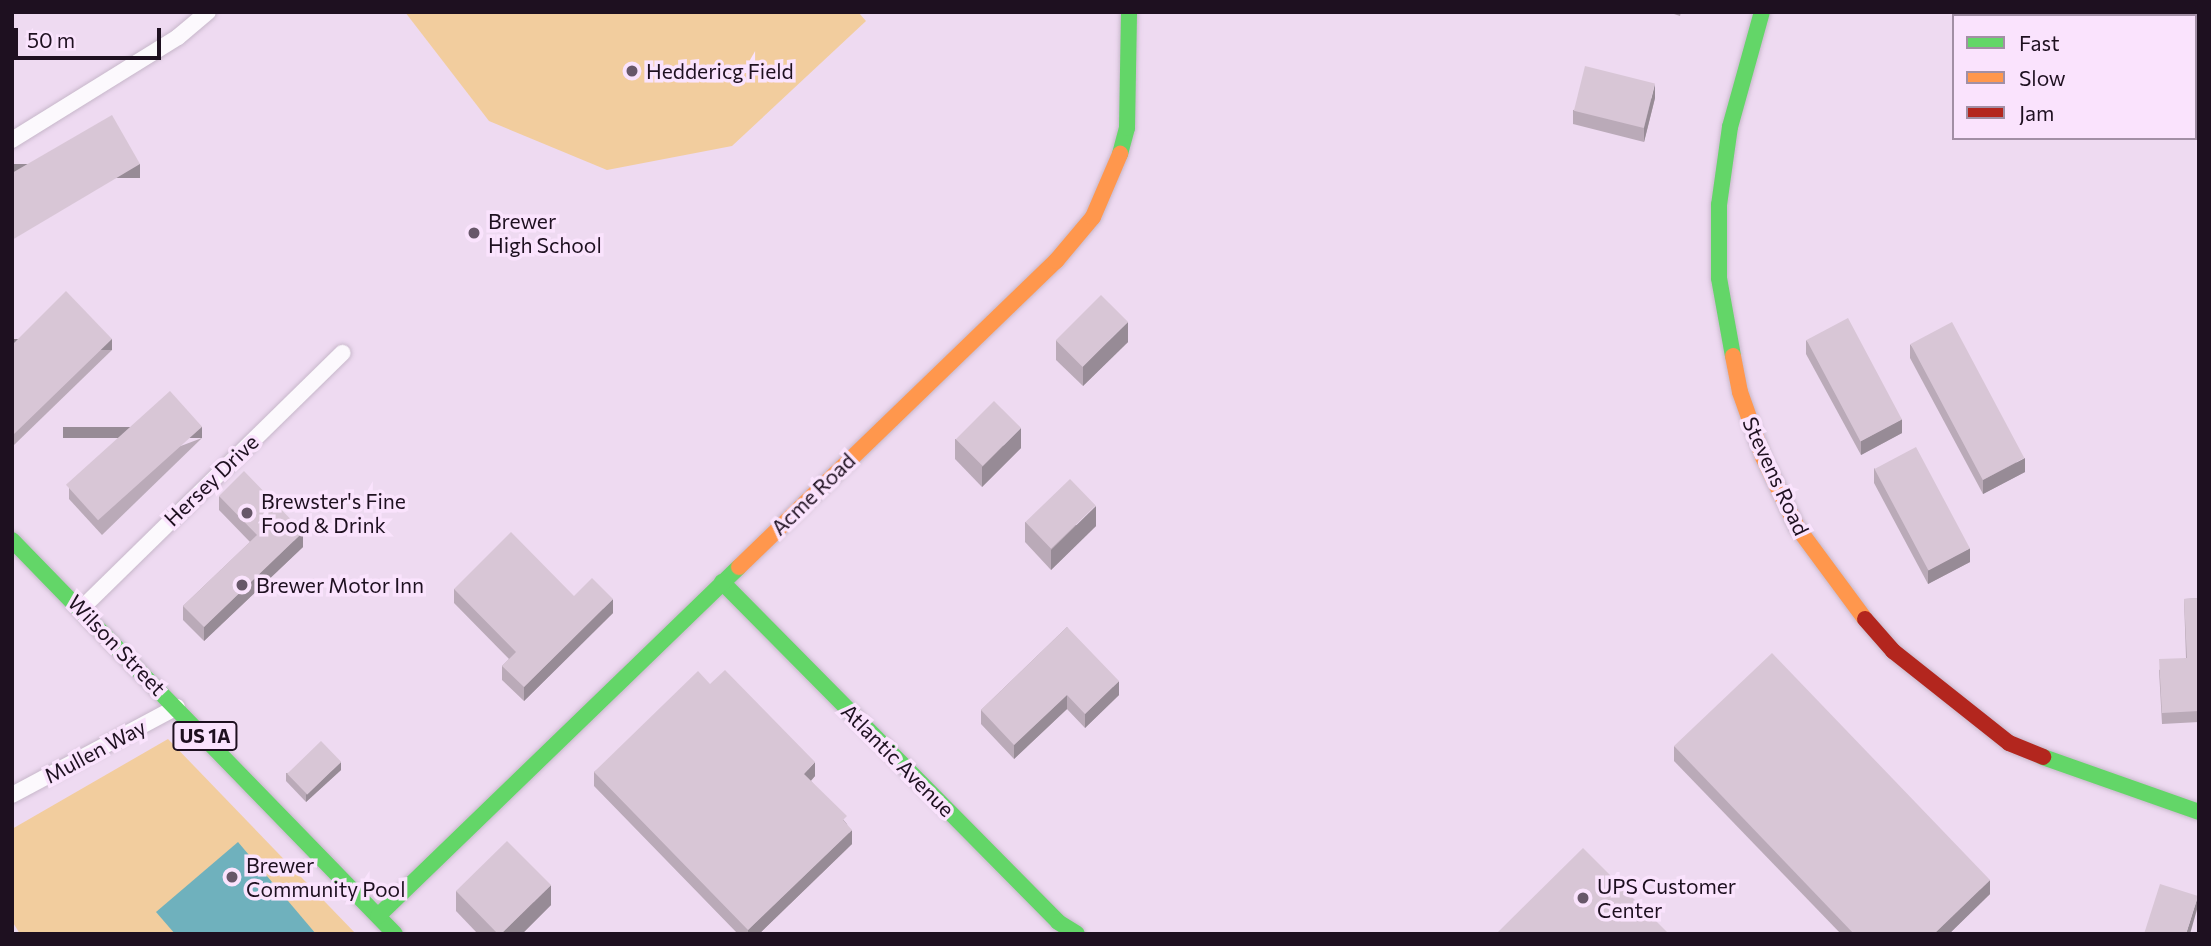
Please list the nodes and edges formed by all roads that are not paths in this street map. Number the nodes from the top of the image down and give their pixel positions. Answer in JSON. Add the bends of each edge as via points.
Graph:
{"nodes":[{"id":1,"x":208,"y":12,"type":"edge"},
{"id":2,"x":1129,"y":12,"type":"edge"},
{"id":3,"x":1762,"y":12,"type":"edge"},
{"id":4,"x":12,"y":139,"type":"edge"},
{"id":5,"x":342,"y":353,"type":"dead end"},
{"id":6,"x":12,"y":540,"type":"edge"},
{"id":7,"x":722,"y":582,"type":"junction"},
{"id":8,"x":81,"y":609,"type":"junction"},
{"id":9,"x":177,"y":706,"type":"junction"},
{"id":10,"x":12,"y":795,"type":"edge"},
{"id":11,"x":2199,"y":812,"type":"edge"},
{"id":12,"x":378,"y":916,"type":"junction"},
{"id":13,"x":395,"y":934,"type":"edge"},
{"id":14,"x":1077,"y":934,"type":"edge"}],
"edges":[{"from":1,"to":4,"type":"street","via":[[178,37]]},
{"from":2,"to":7,"type":"street","name":"Acme Road","via":[[1127,128],[1115,174],[1093,217],[1056,261]]},
{"from":3,"to":11,"type":"street","name":"Stevens Road","via":[[1730,127],[1719,205],[1718,278],[1740,393],[1763,457],[1797,527],[1840,591],[1893,651],[2009,743],[2090,777]]},
{"from":5,"to":8,"type":"street","name":"Hersey Drive"},
{"from":6,"to":8,"type":"street","name":"Wilson Street","number":"US 1A"},
{"from":7,"to":12,"type":"street","name":"Acme Road"},
{"from":7,"to":14,"type":"street","name":"Atlantic Avenue","via":[[1058,922]]},
{"from":8,"to":9,"type":"street","name":"Wilson Street","number":"US 1A"},
{"from":9,"to":10,"type":"street","name":"Mullen Way"},
{"from":9,"to":12,"type":"street","name":"Wilson Street","number":"US 1A"},
{"from":12,"to":13,"type":"street","name":"Wilson Street","number":"US 1A"}]}
